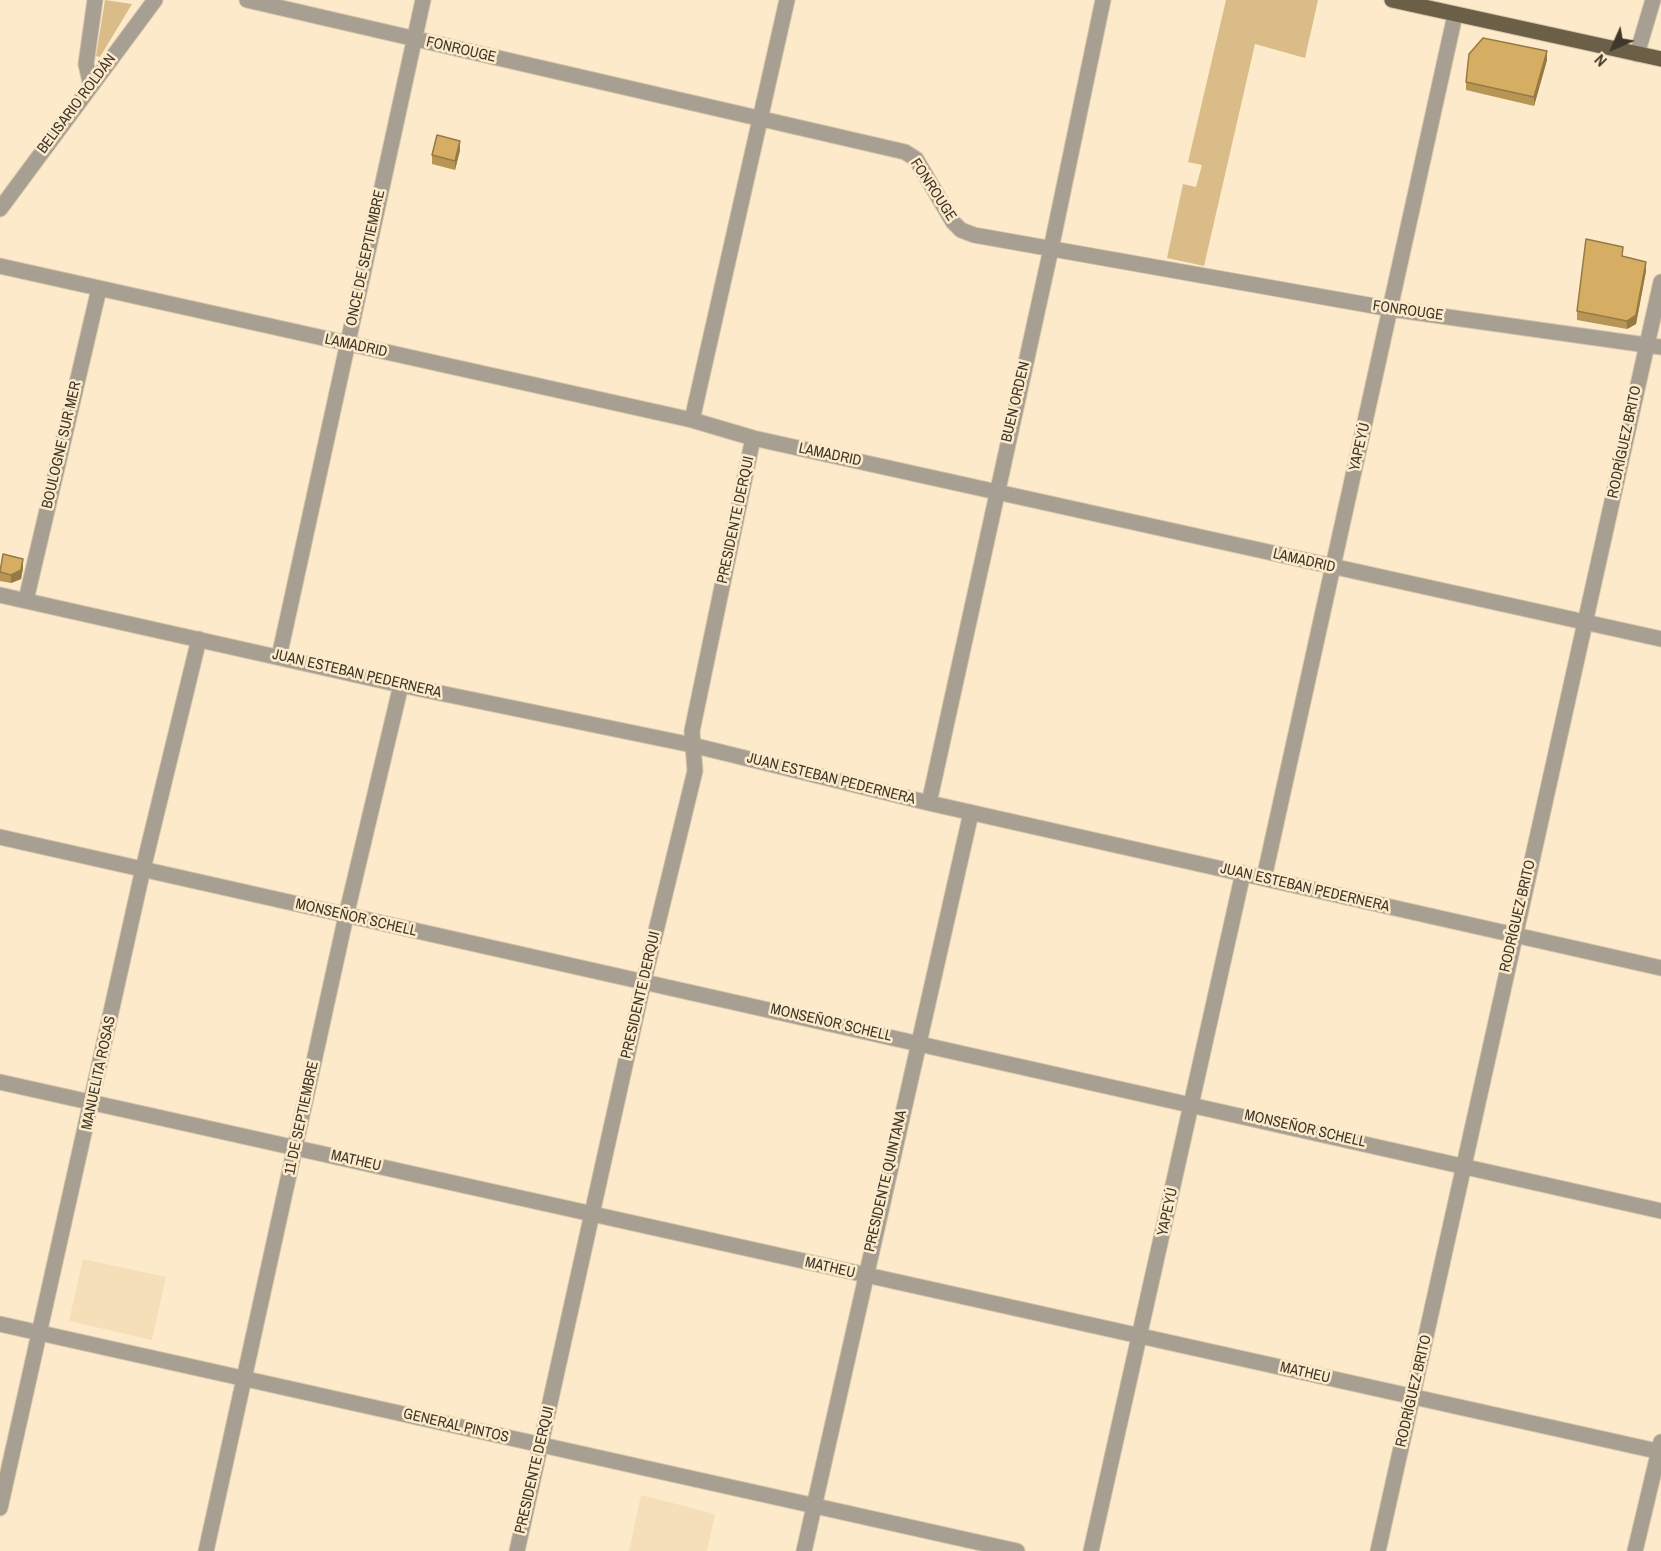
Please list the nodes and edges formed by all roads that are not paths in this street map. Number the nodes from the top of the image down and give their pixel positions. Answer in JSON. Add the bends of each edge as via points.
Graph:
{"nodes":[{"id":1,"x":95,"y":0,"type":"edge"},
{"id":2,"x":155,"y":0,"type":"edge"},
{"id":3,"x":247,"y":0,"type":"edge"},
{"id":4,"x":423,"y":0,"type":"edge"},
{"id":5,"x":787,"y":0,"type":"edge"},
{"id":6,"x":1103,"y":0,"type":"edge"},
{"id":7,"x":1392,"y":0,"type":"edge"},
{"id":8,"x":1653,"y":0,"type":"edge"},
{"id":9,"x":1455,"y":15,"type":"junction"},
{"id":10,"x":414,"y":39,"type":"junction"},
{"id":11,"x":1637,"y":54,"type":"junction"},
{"id":12,"x":1661,"y":59,"type":"edge"},
{"id":13,"x":91,"y":86,"type":"junction"},
{"id":14,"x":761,"y":120,"type":"junction"},
{"id":15,"x":0,"y":209,"type":"edge"},
{"id":16,"x":1051,"y":249,"type":"junction"},
{"id":17,"x":0,"y":266,"type":"edge"},
{"id":18,"x":1661,"y":282,"type":"edge"},
{"id":19,"x":99,"y":289,"type":"junction"},
{"id":20,"x":1391,"y":309,"type":"junction"},
{"id":21,"x":347,"y":344,"type":"junction"},
{"id":22,"x":1654,"y":345,"type":"edge"},
{"id":23,"x":692,"y":420,"type":"junction"},
{"id":24,"x":753,"y":438,"type":"junction"},
{"id":25,"x":996,"y":490,"type":"junction"},
{"id":26,"x":1333,"y":567,"type":"junction"},
{"id":27,"x":0,"y":595,"type":"edge"},
{"id":28,"x":26,"y":600,"type":"junction"},
{"id":29,"x":1586,"y":621,"type":"junction"},
{"id":30,"x":199,"y":639,"type":"junction"},
{"id":31,"x":1661,"y":639,"type":"edge"},
{"id":32,"x":279,"y":657,"type":"junction"},
{"id":33,"x":401,"y":685,"type":"junction"},
{"id":34,"x":692,"y":745,"type":"junction"},
{"id":35,"x":929,"y":804,"type":"junction"},
{"id":36,"x":971,"y":813,"type":"junction"},
{"id":37,"x":0,"y":837,"type":"edge"},
{"id":38,"x":143,"y":869,"type":"junction"},
{"id":39,"x":1243,"y":873,"type":"junction"},
{"id":40,"x":1264,"y":878,"type":"junction"},
{"id":41,"x":346,"y":916,"type":"junction"},
{"id":42,"x":1514,"y":935,"type":"junction"},
{"id":43,"x":1661,"y":968,"type":"edge"},
{"id":44,"x":644,"y":980,"type":"junction"},
{"id":45,"x":917,"y":1043,"type":"junction"},
{"id":46,"x":0,"y":1082,"type":"edge"},
{"id":47,"x":93,"y":1103,"type":"junction"},
{"id":48,"x":1192,"y":1103,"type":"junction"},
{"id":49,"x":295,"y":1148,"type":"junction"},
{"id":50,"x":1463,"y":1166,"type":"junction"},
{"id":51,"x":1661,"y":1210,"type":"edge"},
{"id":52,"x":592,"y":1214,"type":"junction"},
{"id":53,"x":864,"y":1276,"type":"junction"},
{"id":54,"x":0,"y":1324,"type":"edge"},
{"id":55,"x":40,"y":1333,"type":"junction"},
{"id":56,"x":1141,"y":1336,"type":"junction"},
{"id":57,"x":244,"y":1379,"type":"junction"},
{"id":58,"x":1413,"y":1397,"type":"junction"},
{"id":59,"x":540,"y":1445,"type":"junction"},
{"id":60,"x":1660,"y":1449,"type":"edge"},
{"id":61,"x":814,"y":1507,"type":"junction"},
{"id":62,"x":0,"y":1508,"type":"edge"},
{"id":63,"x":206,"y":1551,"type":"edge"},
{"id":64,"x":517,"y":1551,"type":"edge"},
{"id":65,"x":804,"y":1551,"type":"edge"},
{"id":66,"x":1017,"y":1551,"type":"edge"},
{"id":67,"x":1091,"y":1551,"type":"edge"},
{"id":68,"x":1378,"y":1551,"type":"edge"},
{"id":69,"x":1635,"y":1551,"type":"edge"}],
"edges":[{"from":1,"to":13,"type":"street","via":[[86,64]]},
{"from":2,"to":13,"type":"street","name":"BELISARIO ROLDÁN"},
{"from":3,"to":10,"type":"street","name":"FONROUGE"},
{"from":4,"to":10,"type":"street","name":"ONCE DE SEPTIEMBRE"},
{"from":5,"to":14,"type":"street"},
{"from":6,"to":16,"type":"street","name":"BUEN ORDEN"},
{"from":7,"to":9,"type":"main road"},
{"from":8,"to":11,"type":"street"},
{"from":9,"to":11,"type":"main road"},
{"from":9,"to":20,"type":"street","name":"YAPEYÚ"},
{"from":10,"to":14,"type":"street","name":"FONROUGE"},
{"from":10,"to":21,"type":"street","name":"ONCE DE SEPTIEMBRE"},
{"from":11,"to":12,"type":"main road"},
{"from":13,"to":15,"type":"street","name":"BELISARIO ROLDÁN"},
{"from":14,"to":16,"type":"street","name":"FONROUGE","via":[[905,152],[916,159],[961,230]]},
{"from":14,"to":23,"type":"street"},
{"from":16,"to":20,"type":"street","name":"FONROUGE"},
{"from":16,"to":25,"type":"street","name":"BUEN ORDEN"},
{"from":17,"to":19,"type":"street","name":"LAMADRID"},
{"from":18,"to":22,"type":"street","name":"RODRÍGUEZ BRITO"},
{"from":19,"to":21,"type":"street","name":"LAMADRID"},
{"from":19,"to":28,"type":"street","name":"BOULOGNE SUR MER"},
{"from":20,"to":22,"type":"street","name":"FONROUGE"},
{"from":20,"to":26,"type":"street","name":"YAPEYÚ"},
{"from":21,"to":23,"type":"street","name":"LAMADRID"},
{"from":21,"to":32,"type":"street","name":"ONCE DE SEPTIEMBRE"},
{"from":22,"to":29,"type":"street","name":"RODRÍGUEZ BRITO"},
{"from":23,"to":24,"type":"street","name":"LAMADRID"},
{"from":24,"to":25,"type":"street","name":"LAMADRID"},
{"from":24,"to":34,"type":"street","name":"PRESIDENTE DERQUI"},
{"from":25,"to":26,"type":"street","name":"LAMADRID"},
{"from":25,"to":35,"type":"street","name":"BUEN ORDEN"},
{"from":26,"to":29,"type":"street","name":"LAMADRID"},
{"from":26,"to":40,"type":"street","name":"YAPEYÚ"},
{"from":27,"to":28,"type":"street","name":"JUAN ESTEBAN PEDERNERA"},
{"from":28,"to":30,"type":"street","name":"JUAN ESTEBAN PEDERNERA"},
{"from":29,"to":31,"type":"street","name":"LAMADRID"},
{"from":29,"to":42,"type":"street","name":"RODRÍGUEZ BRITO"},
{"from":30,"to":32,"type":"street","name":"JUAN ESTEBAN PEDERNERA"},
{"from":30,"to":38,"type":"street","name":"MANUELITA ROSAS"},
{"from":32,"to":33,"type":"street","name":"JUAN ESTEBAN PEDERNERA"},
{"from":33,"to":34,"type":"street","name":"JUAN ESTEBAN PEDERNERA"},
{"from":33,"to":41,"type":"street","name":"11 DE SEPTIEMBRE"},
{"from":34,"to":35,"type":"street","name":"JUAN ESTEBAN PEDERNERA"},
{"from":34,"to":44,"type":"street","name":"PRESIDENTE DERQUI","via":[[695,771]]},
{"from":35,"to":36,"type":"street","name":"JUAN ESTEBAN PEDERNERA"},
{"from":36,"to":39,"type":"street","name":"JUAN ESTEBAN PEDERNERA"},
{"from":36,"to":45,"type":"street","name":"PRESIDENTE QUINTANA"},
{"from":37,"to":38,"type":"street","name":"MONSEÑOR SCHELL"},
{"from":38,"to":41,"type":"street","name":"MONSEÑOR SCHELL"},
{"from":38,"to":47,"type":"street","name":"MANUELITA ROSAS"},
{"from":39,"to":40,"type":"street","name":"JUAN ESTEBAN PEDERNERA"},
{"from":39,"to":48,"type":"street","name":"YAPEYÚ"},
{"from":40,"to":42,"type":"street","name":"JUAN ESTEBAN PEDERNERA"},
{"from":41,"to":44,"type":"street","name":"MONSEÑOR SCHELL"},
{"from":41,"to":49,"type":"street","name":"11 DE SEPTIEMBRE"},
{"from":42,"to":43,"type":"street","name":"JUAN ESTEBAN PEDERNERA"},
{"from":42,"to":50,"type":"street","name":"RODRÍGUEZ BRITO"},
{"from":44,"to":45,"type":"street","name":"MONSEÑOR SCHELL"},
{"from":44,"to":52,"type":"street","name":"PRESIDENTE DERQUI"},
{"from":45,"to":48,"type":"street","name":"MONSEÑOR SCHELL"},
{"from":45,"to":53,"type":"street","name":"PRESIDENTE QUINTANA"},
{"from":46,"to":47,"type":"street","name":"MATHEU"},
{"from":47,"to":49,"type":"street","name":"MATHEU"},
{"from":47,"to":55,"type":"street","name":"MANUELITA ROSAS"},
{"from":48,"to":50,"type":"street","name":"MONSEÑOR SCHELL"},
{"from":48,"to":56,"type":"street","name":"YAPEYÚ"},
{"from":49,"to":52,"type":"street","name":"MATHEU"},
{"from":49,"to":57,"type":"street","name":"11 DE SEPTIEMBRE"},
{"from":50,"to":51,"type":"street","name":"MONSEÑOR SCHELL"},
{"from":50,"to":58,"type":"street","name":"RODRÍGUEZ BRITO"},
{"from":52,"to":53,"type":"street","name":"MATHEU"},
{"from":52,"to":59,"type":"street","name":"PRESIDENTE DERQUI"},
{"from":53,"to":56,"type":"street","name":"MATHEU"},
{"from":53,"to":61,"type":"street","name":"PRESIDENTE QUINTANA"},
{"from":54,"to":55,"type":"street","name":"GENERAL PINTOS"},
{"from":55,"to":57,"type":"street","name":"GENERAL PINTOS"},
{"from":55,"to":62,"type":"street","name":"MANUELITA ROSAS"},
{"from":56,"to":58,"type":"street","name":"MATHEU"},
{"from":56,"to":67,"type":"street","name":"YAPEYÚ"},
{"from":57,"to":59,"type":"street","name":"GENERAL PINTOS"},
{"from":57,"to":63,"type":"street","name":"11 DE SEPTIEMBRE"},
{"from":58,"to":60,"type":"street","name":"MATHEU"},
{"from":58,"to":68,"type":"street","name":"RODRÍGUEZ BRITO"},
{"from":59,"to":61,"type":"street","name":"GENERAL PINTOS"},
{"from":59,"to":64,"type":"street","name":"PRESIDENTE DERQUI"},
{"from":60,"to":69,"type":"street"},
{"from":61,"to":65,"type":"street","name":"PRESIDENTE QUINTANA"},
{"from":61,"to":66,"type":"street","name":"GENERAL PINTOS"}]}
